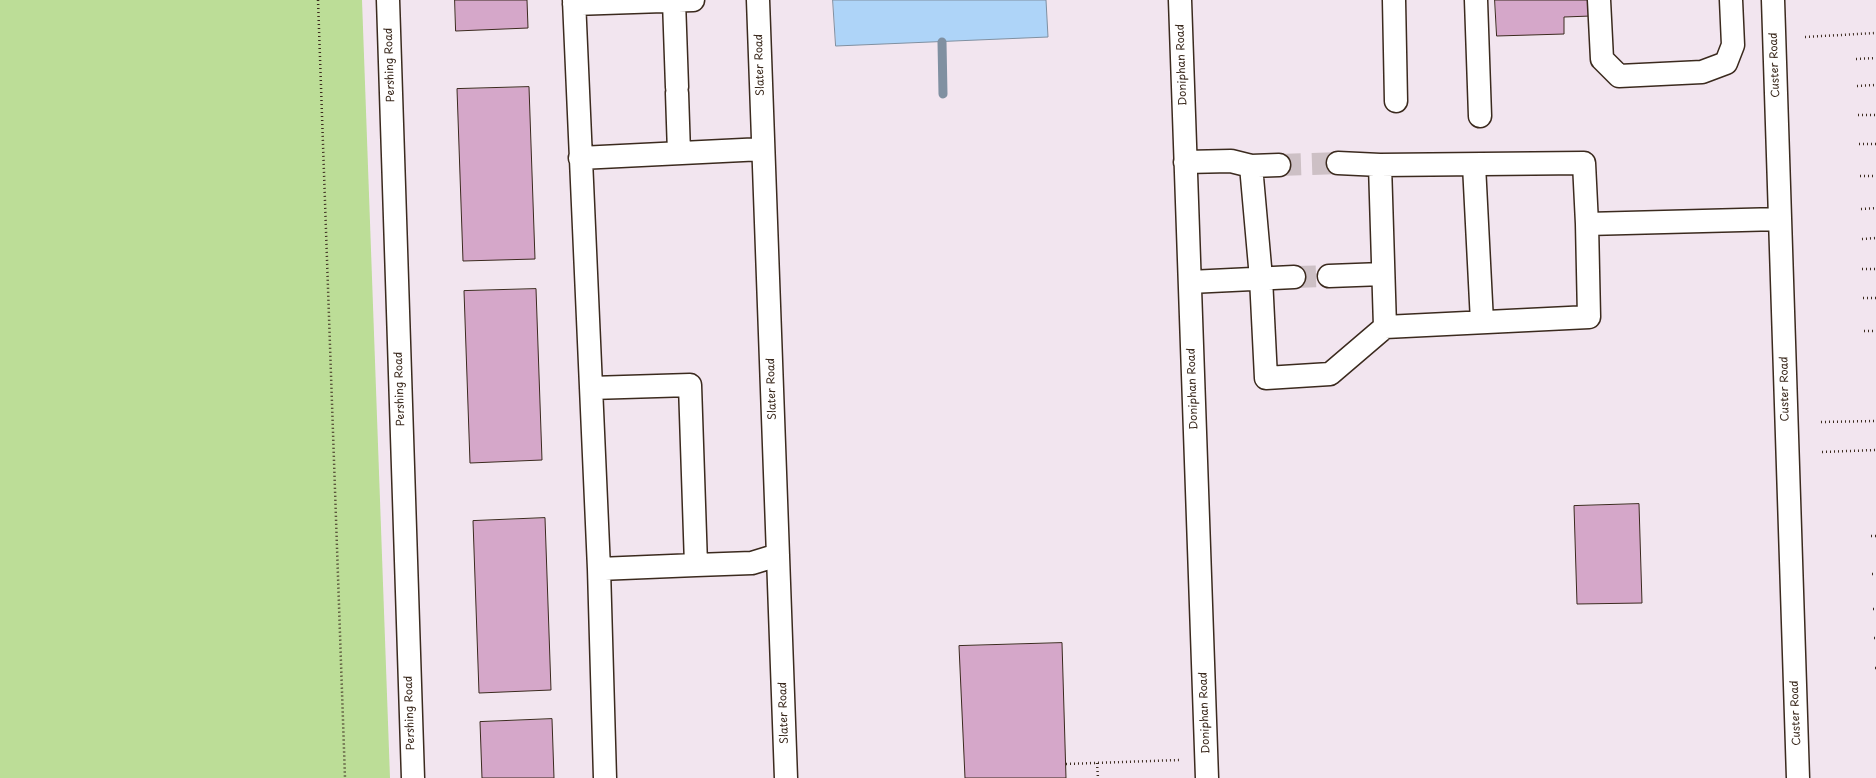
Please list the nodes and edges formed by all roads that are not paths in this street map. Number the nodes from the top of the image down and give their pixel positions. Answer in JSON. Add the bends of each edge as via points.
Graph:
{"nodes":[{"id":1,"x":388,"y":0,"type":"edge"},
{"id":2,"x":683,"y":0,"type":"edge"},
{"id":3,"x":758,"y":0,"type":"edge"},
{"id":4,"x":1180,"y":0,"type":"edge"},
{"id":5,"x":1394,"y":0,"type":"edge"},
{"id":6,"x":1476,"y":0,"type":"edge"},
{"id":7,"x":1599,"y":0,"type":"edge"},
{"id":8,"x":1731,"y":0,"type":"edge"},
{"id":9,"x":1773,"y":0,"type":"edge"},
{"id":10,"x":574,"y":2,"type":"edge"},
{"id":11,"x":1396,"y":101,"type":"dead end"},
{"id":12,"x":1480,"y":116,"type":"dead end"},
{"id":13,"x":763,"y":149,"type":"junction"},
{"id":14,"x":679,"y":153,"type":"junction"},
{"id":15,"x":580,"y":158,"type":"junction"},
{"id":16,"x":1185,"y":162,"type":"junction"},
{"id":17,"x":1338,"y":163,"type":"tunnel mouth"},
{"id":18,"x":1279,"y":165,"type":"tunnel mouth"},
{"id":19,"x":1380,"y":165,"type":"junction"},
{"id":20,"x":1474,"y":165,"type":"junction"},
{"id":21,"x":1251,"y":166,"type":"junction"},
{"id":22,"x":1780,"y":219,"type":"junction"},
{"id":23,"x":1587,"y":224,"type":"junction"},
{"id":24,"x":1383,"y":274,"type":"junction"},
{"id":25,"x":1330,"y":276,"type":"tunnel mouth"},
{"id":26,"x":1294,"y":277,"type":"tunnel mouth"},
{"id":27,"x":1261,"y":278,"type":"junction"},
{"id":28,"x":1190,"y":282,"type":"junction"},
{"id":29,"x":1482,"y":322,"type":"junction"},
{"id":30,"x":1385,"y":327,"type":"junction"},
{"id":31,"x":591,"y":388,"type":"junction"},
{"id":32,"x":778,"y":555,"type":"junction"},
{"id":33,"x":696,"y":565,"type":"junction"},
{"id":34,"x":599,"y":569,"type":"junction"},
{"id":35,"x":1207,"y":769,"type":"edge"},
{"id":36,"x":412,"y":778,"type":"edge"},
{"id":37,"x":605,"y":778,"type":"edge"},
{"id":38,"x":786,"y":778,"type":"edge"},
{"id":39,"x":1798,"y":778,"type":"edge"}],
"edges":[{"from":1,"to":36,"type":"street","name":"Pershing Road"},
{"from":2,"to":10,"type":"street"},
{"from":2,"to":14,"type":"street","via":[[677,90]]},
{"from":3,"to":13,"type":"street","name":"Slater Road"},
{"from":4,"to":16,"type":"street","name":"Doniphan Road"},
{"from":5,"to":11,"type":"street"},
{"from":6,"to":12,"type":"street"},
{"from":7,"to":8,"type":"street","via":[[1602,59],[1620,76],[1702,72],[1726,62],[1733,45]]},
{"from":9,"to":22,"type":"street","name":"Custer Road"},
{"from":10,"to":15,"type":"street"},
{"from":13,"to":14,"type":"street"},
{"from":13,"to":32,"type":"street","name":"Slater Road"},
{"from":14,"to":15,"type":"street"},
{"from":15,"to":31,"type":"street"},
{"from":16,"to":21,"type":"street","via":[[1231,161]]},
{"from":16,"to":28,"type":"street","name":"Doniphan Road"},
{"from":17,"to":19,"type":"street"},
{"from":18,"to":21,"type":"street"},
{"from":19,"to":20,"type":"street"},
{"from":19,"to":24,"type":"street"},
{"from":20,"to":23,"type":"street","via":[[1584,163]]},
{"from":20,"to":29,"type":"street"},
{"from":21,"to":27,"type":"street"},
{"from":22,"to":23,"type":"street"},
{"from":22,"to":39,"type":"street","name":"Custer Road"},
{"from":23,"to":29,"type":"street","via":[[1589,317]]},
{"from":24,"to":25,"type":"street"},
{"from":24,"to":30,"type":"street"},
{"from":26,"to":27,"type":"street"},
{"from":27,"to":28,"type":"street"},
{"from":27,"to":30,"type":"street","via":[[1266,378],[1330,374]]},
{"from":28,"to":35,"type":"street","name":"Doniphan Road"},
{"from":29,"to":30,"type":"street"},
{"from":31,"to":33,"type":"street","via":[[690,385]]},
{"from":31,"to":34,"type":"street"},
{"from":32,"to":33,"type":"street","via":[[752,563]]},
{"from":32,"to":38,"type":"street","name":"Slater Road"},
{"from":33,"to":34,"type":"street"},
{"from":34,"to":37,"type":"street"}]}
